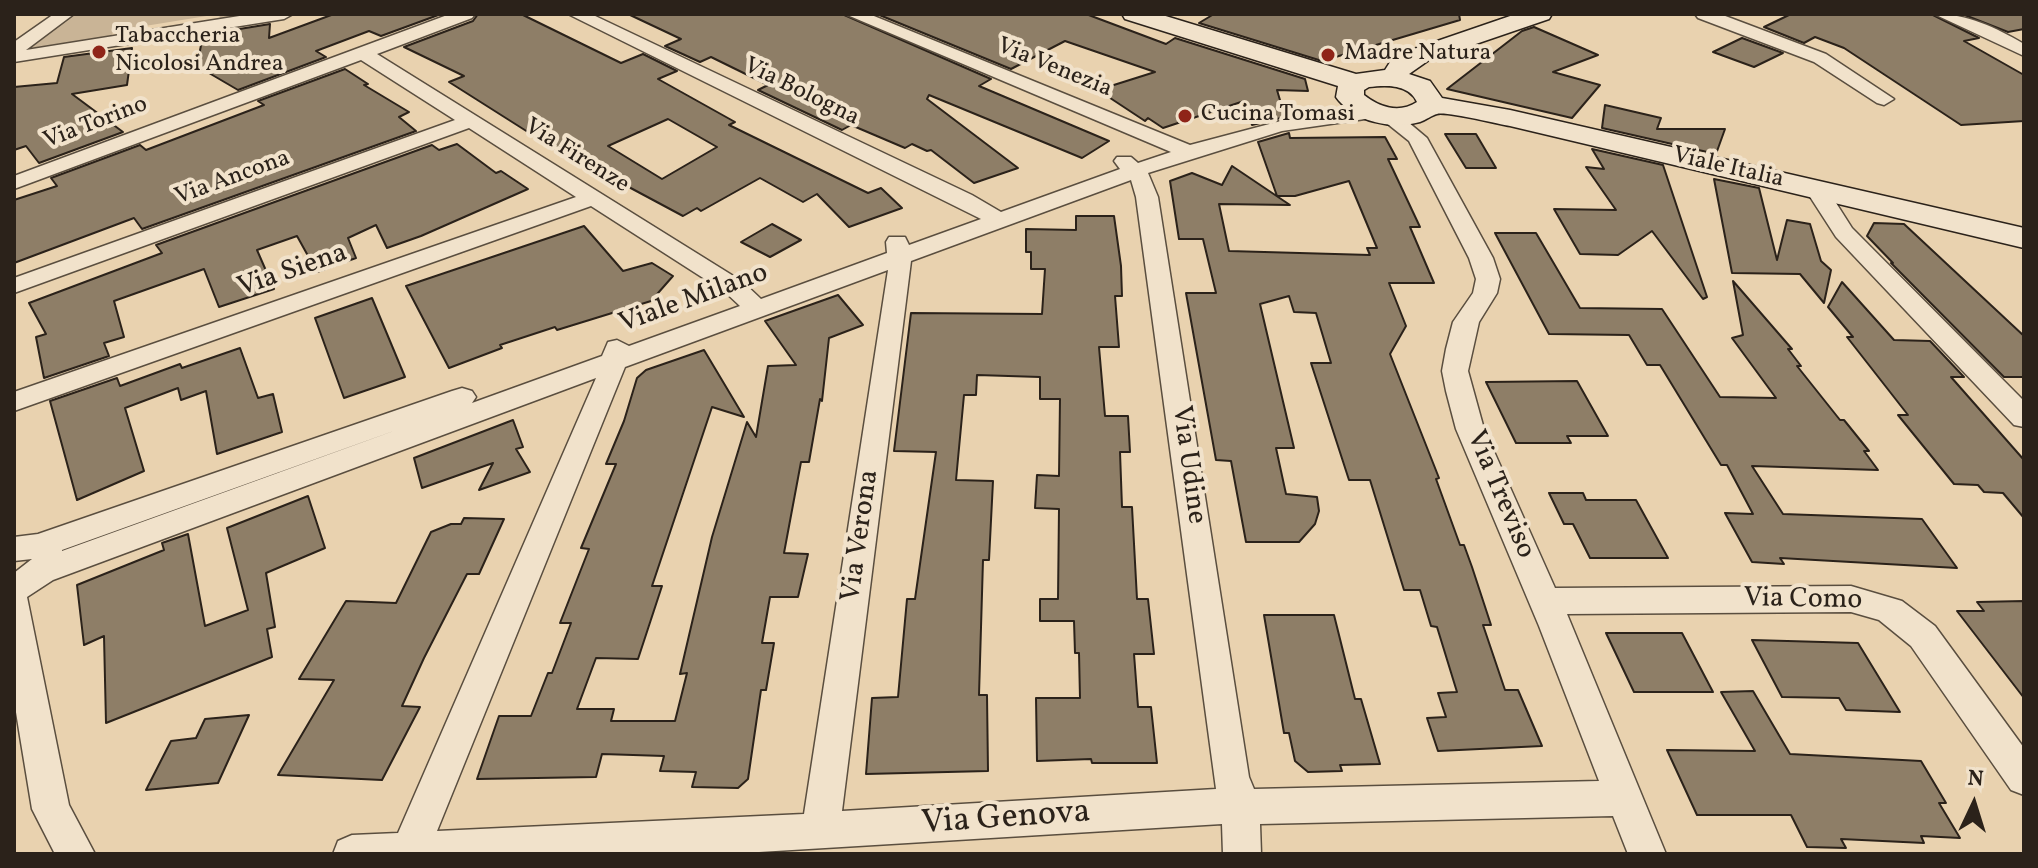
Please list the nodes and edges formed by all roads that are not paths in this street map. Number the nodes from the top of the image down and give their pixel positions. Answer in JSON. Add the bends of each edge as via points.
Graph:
{"nodes":[{"id":1,"x":65,"y":14,"type":"edge"},
{"id":2,"x":284,"y":14,"type":"edge"},
{"id":3,"x":438,"y":14,"type":"edge"},
{"id":4,"x":466,"y":14,"type":"edge"},
{"id":5,"x":577,"y":14,"type":"edge"},
{"id":6,"x":854,"y":14,"type":"edge"},
{"id":7,"x":1540,"y":14,"type":"edge"},
{"id":8,"x":1704,"y":14,"type":"edge"},
{"id":9,"x":1943,"y":14,"type":"edge"},
{"id":10,"x":1150,"y":15,"type":"edge"},
{"id":11,"x":14,"y":50,"type":"edge"},
{"id":12,"x":2024,"y":51,"type":"edge"},
{"id":13,"x":363,"y":53,"type":"junction"},
{"id":14,"x":14,"y":57,"type":"edge"},
{"id":15,"x":1393,"y":79,"type":"junction"},
{"id":16,"x":1884,"y":99,"type":"dead end"},
{"id":17,"x":1368,"y":103,"type":"junction"},
{"id":18,"x":1422,"y":119,"type":"junction"},
{"id":19,"x":470,"y":121,"type":"junction"},
{"id":20,"x":1182,"y":149,"type":"junction"},
{"id":21,"x":1129,"y":166,"type":"junction"},
{"id":22,"x":14,"y":172,"type":"edge"},
{"id":23,"x":14,"y":183,"type":"edge"},
{"id":24,"x":1816,"y":189,"type":"junction"},
{"id":25,"x":593,"y":198,"type":"junction"},
{"id":26,"x":991,"y":216,"type":"junction"},
{"id":27,"x":2024,"y":238,"type":"edge"},
{"id":28,"x":898,"y":250,"type":"junction"},
{"id":29,"x":14,"y":286,"type":"edge"},
{"id":30,"x":751,"y":302,"type":"junction"},
{"id":31,"x":617,"y":350,"type":"junction"},
{"id":32,"x":14,"y":402,"type":"edge"},
{"id":33,"x":2024,"y":418,"type":"edge"},
{"id":34,"x":32,"y":555,"type":"edge"},
{"id":35,"x":14,"y":589,"type":"edge"},
{"id":36,"x":1545,"y":601,"type":"junction"},
{"id":37,"x":14,"y":603,"type":"edge"},
{"id":38,"x":2024,"y":778,"type":"edge"},
{"id":39,"x":1233,"y":797,"type":"junction"},
{"id":40,"x":1624,"y":798,"type":"junction"},
{"id":41,"x":820,"y":831,"type":"junction"},
{"id":42,"x":409,"y":852,"type":"junction"},
{"id":43,"x":76,"y":854,"type":"edge"},
{"id":44,"x":352,"y":854,"type":"edge"},
{"id":45,"x":1240,"y":854,"type":"edge"},
{"id":46,"x":1647,"y":854,"type":"edge"}],
"edges":[{"from":1,"to":11,"type":"street"},
{"from":2,"to":14,"type":"street"},
{"from":3,"to":22,"type":"street","name":"Via Torino"},
{"from":4,"to":13,"type":"street","name":"Via Torino"},
{"from":5,"to":26,"type":"street","name":"Via Bologna"},
{"from":6,"to":20,"type":"street","name":"Via Venezia"},
{"from":7,"to":15,"type":"main road","via":[[1420,55],[1401,65]]},
{"from":8,"to":16,"type":"street","via":[[1820,58]]},
{"from":9,"to":12,"type":"street"},
{"from":10,"to":17,"type":"main road","name":"Viale Italia"},
{"from":13,"to":19,"type":"street","name":"Via Firenze"},
{"from":13,"to":23,"type":"street","name":"Via Torino"},
{"from":15,"to":17,"type":"main road","name":"Viale Italia","via":[[1372,78]]},
{"from":15,"to":18,"type":"main road","name":"Viale Italia","via":[[1431,97]]},
{"from":17,"to":18,"type":"main road","name":"Viale Italia"},
{"from":17,"to":20,"type":"street","name":"Viale Milano"},
{"from":18,"to":24,"type":"main road","name":"Viale Italia","via":[[1510,118]]},
{"from":18,"to":36,"type":"street","name":"Via Treviso","via":[[1432,166],[1488,279],[1459,349],[1459,391],[1470,429]]},
{"from":19,"to":25,"type":"street","name":"Via Firenze"},
{"from":19,"to":29,"type":"street","name":"Via Ancona"},
{"from":20,"to":21,"type":"street","name":"Viale Milano"},
{"from":21,"to":26,"type":"street","name":"Viale Milano"},
{"from":21,"to":39,"type":"street","name":"Via Udine","via":[[1145,183]]},
{"from":24,"to":27,"type":"main road","name":"Viale Italia"},
{"from":24,"to":33,"type":"street","via":[[1844,232]]},
{"from":25,"to":30,"type":"street","name":"Via Firenze"},
{"from":25,"to":32,"type":"street","name":"Via Siena"},
{"from":26,"to":28,"type":"street","name":"Viale Milano"},
{"from":28,"to":30,"type":"street","name":"Viale Milano"},
{"from":28,"to":41,"type":"street","name":"Via Verona","via":[[900,270]]},
{"from":30,"to":31,"type":"street","name":"Viale Milano"},
{"from":31,"to":34,"type":"street","name":"Viale Milano"},
{"from":31,"to":42,"type":"street"},
{"from":34,"to":35,"type":"street","name":"Viale Milano"},
{"from":36,"to":38,"type":"street","name":"Via Como","via":[[1875,602],[1905,617],[1923,636]]},
{"from":36,"to":40,"type":"street","name":"Via Treviso"},
{"from":37,"to":43,"type":"street","via":[[51,809]]},
{"from":39,"to":40,"type":"street","name":"Via Genova"},
{"from":39,"to":41,"type":"street","name":"Via Genova"},
{"from":39,"to":45,"type":"street","name":"Via Udine"},
{"from":40,"to":46,"type":"street","name":"Via Treviso"},
{"from":41,"to":42,"type":"street","name":"Via Genova"},
{"from":42,"to":44,"type":"street","name":"Via Genova"}]}
